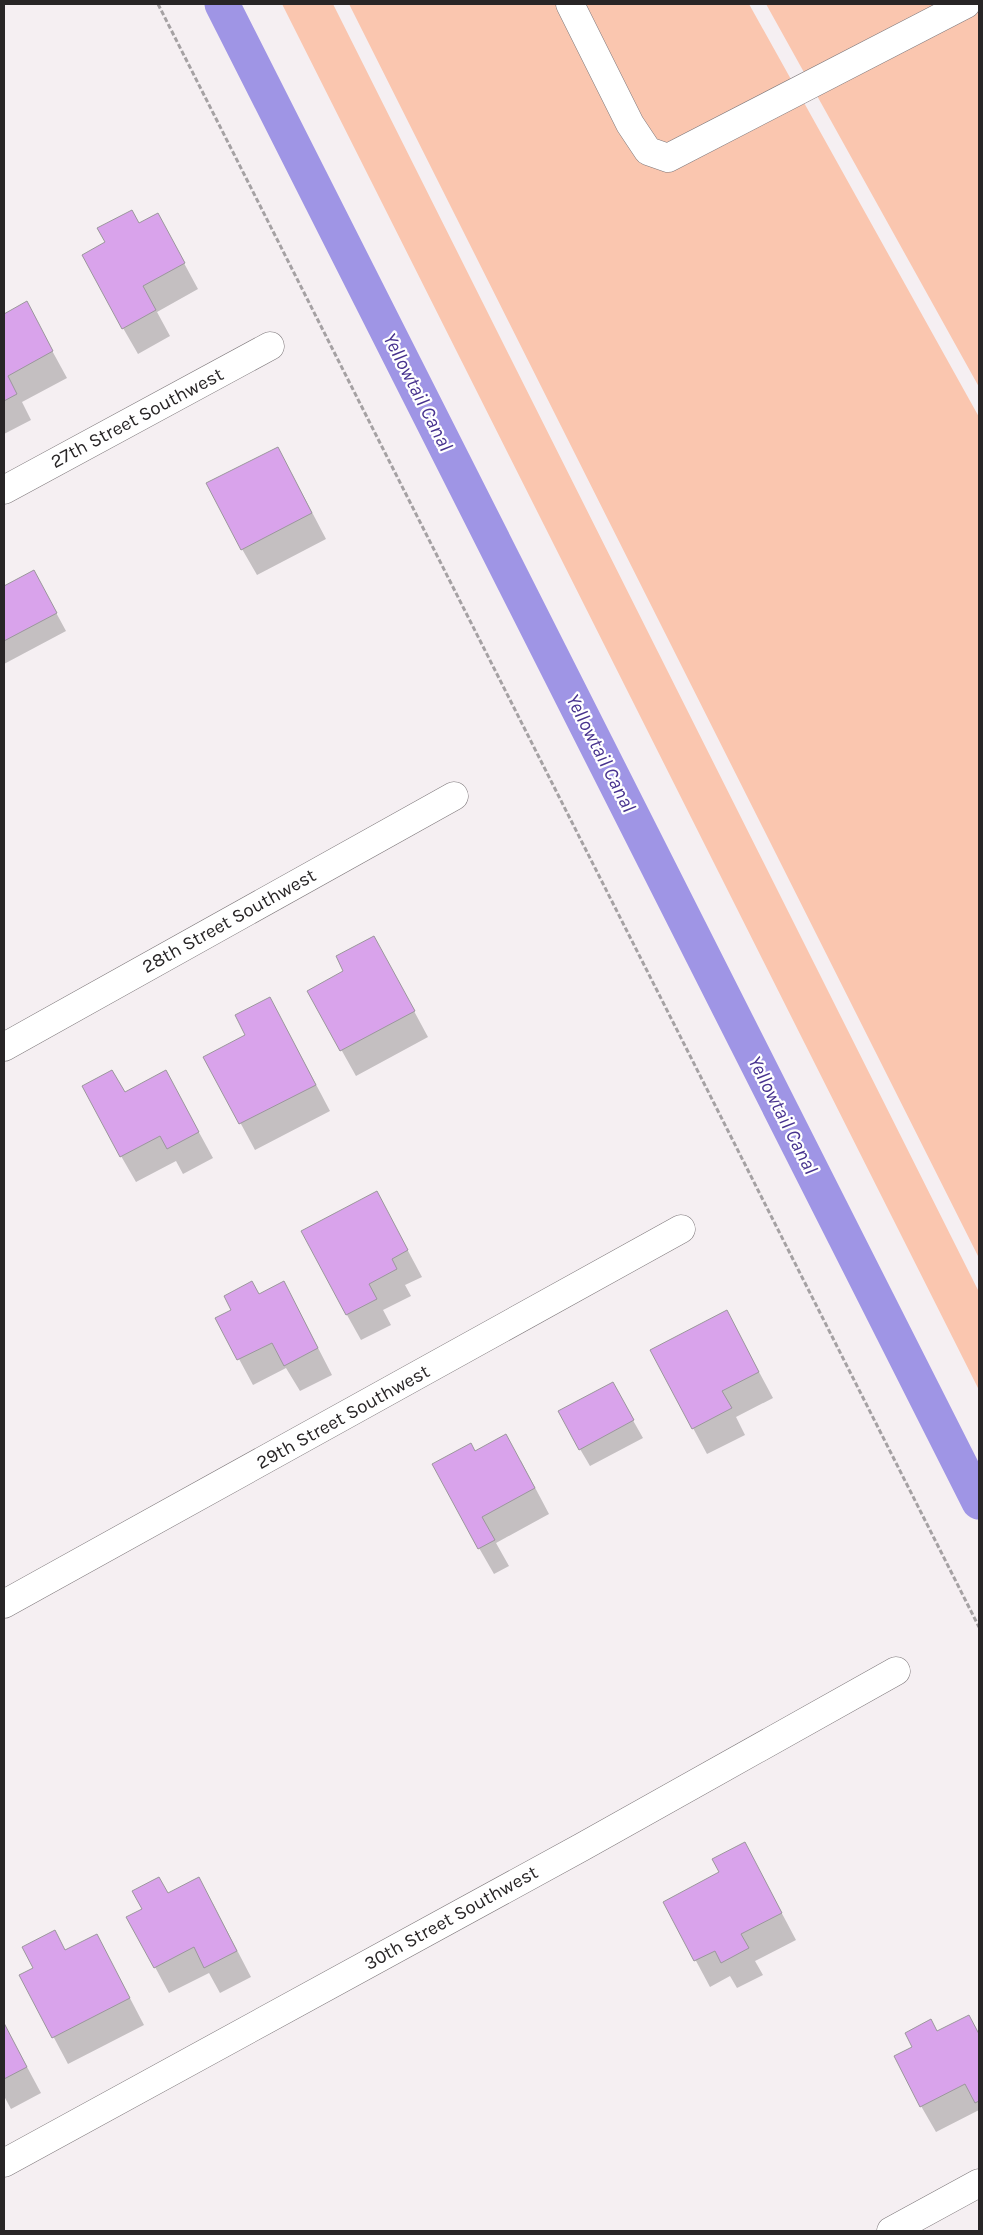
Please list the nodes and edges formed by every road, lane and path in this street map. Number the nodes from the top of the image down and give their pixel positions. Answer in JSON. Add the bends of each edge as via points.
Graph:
{"nodes":[{"id":1,"x":158,"y":4,"type":"edge"},
{"id":2,"x":570,"y":4,"type":"edge"},
{"id":3,"x":966,"y":4,"type":"edge"},
{"id":4,"x":270,"y":346,"type":"dead end"},
{"id":5,"x":4,"y":490,"type":"edge"},
{"id":6,"x":454,"y":796,"type":"dead end"},
{"id":7,"x":4,"y":1047,"type":"edge"},
{"id":8,"x":681,"y":1229,"type":"dead end"},
{"id":9,"x":4,"y":1604,"type":"edge"},
{"id":10,"x":979,"y":1627,"type":"edge"},
{"id":11,"x":896,"y":1671,"type":"dead end"},
{"id":12,"x":4,"y":2162,"type":"edge"},
{"id":13,"x":979,"y":2183,"type":"edge"},
{"id":14,"x":890,"y":2231,"type":"edge"}],
"edges":[{"from":1,"to":10,"type":"path"},
{"from":2,"to":3,"type":"street","via":[[630,124],[648,151],[668,158]]},
{"from":4,"to":5,"type":"street","name":"27th Street Southwest"},
{"from":6,"to":7,"type":"street","name":"28th Street Southwest"},
{"from":8,"to":9,"type":"street","name":"29th Street Southwest"},
{"from":11,"to":12,"type":"street","name":"30th Street Southwest","via":[[582,1847]]},
{"from":13,"to":14,"type":"street"}]}
